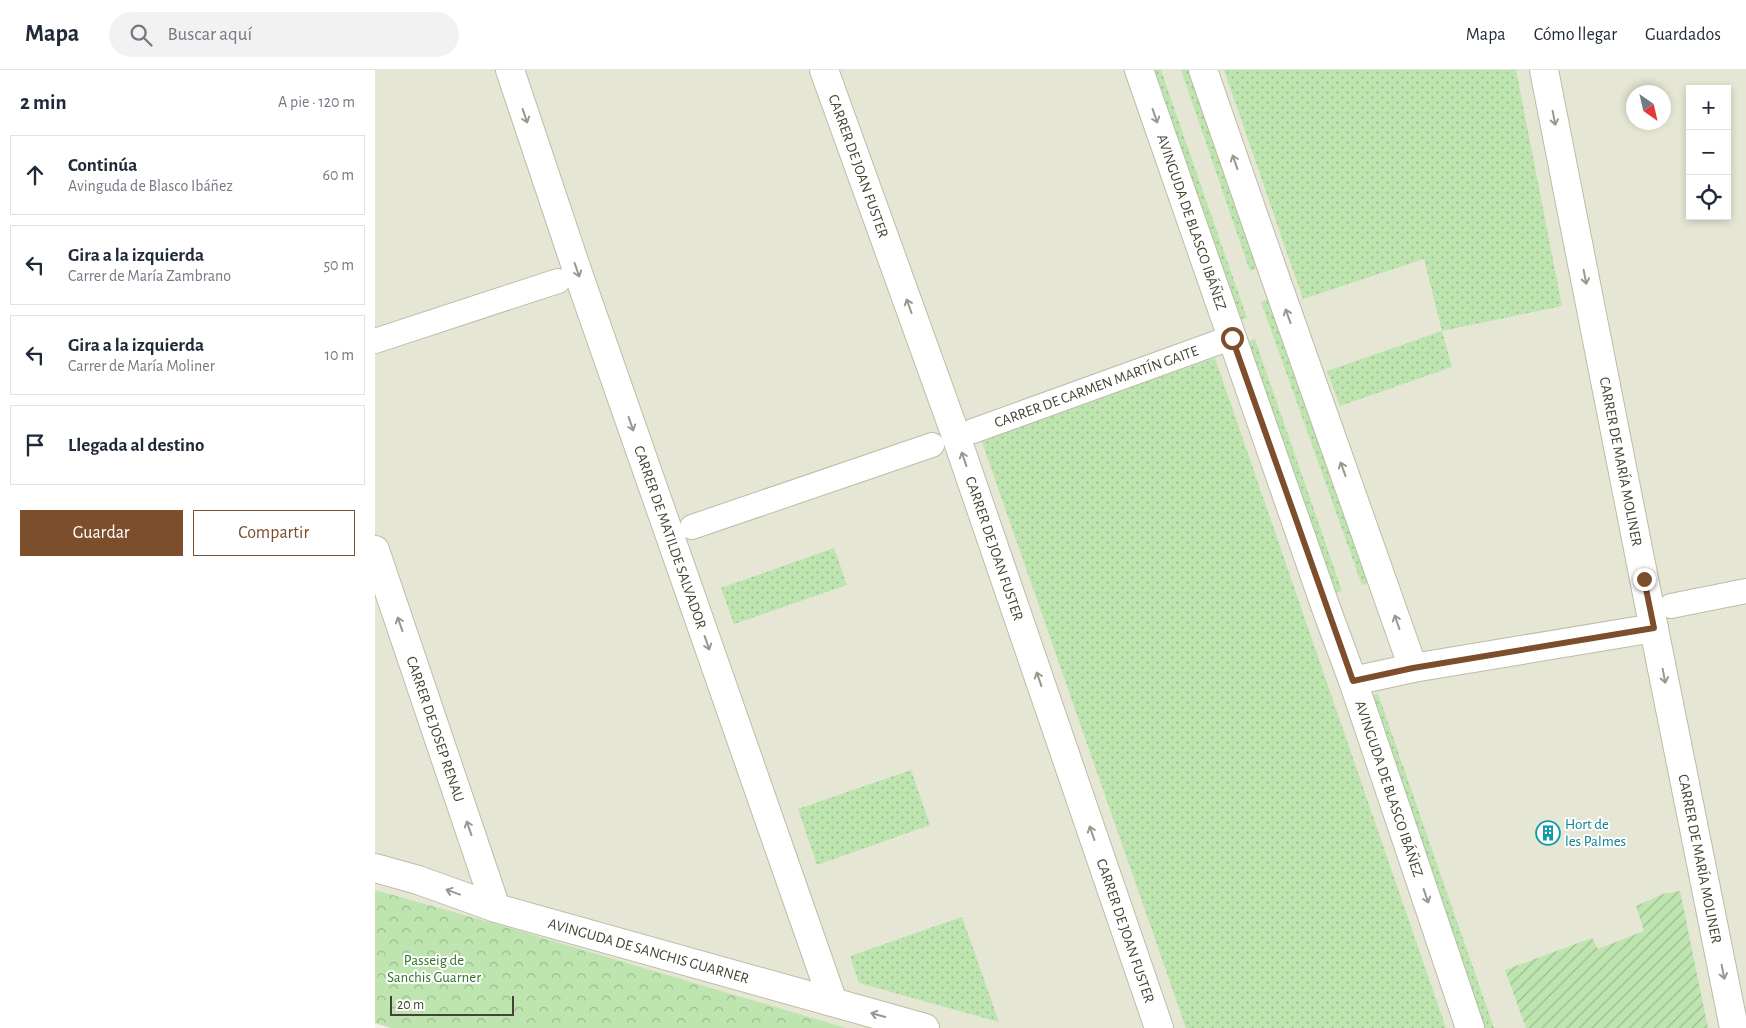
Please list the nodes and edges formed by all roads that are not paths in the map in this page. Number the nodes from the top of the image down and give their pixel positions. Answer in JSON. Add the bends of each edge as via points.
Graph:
{"nodes":[{"id":1,"x":510,"y":70,"type":"edge"},
{"id":2,"x":825,"y":70,"type":"edge"},
{"id":3,"x":1139,"y":70,"type":"edge"},
{"id":4,"x":1203,"y":70,"type":"edge"},
{"id":5,"x":1545,"y":70,"type":"edge"},
{"id":6,"x":557,"y":281,"type":"dead end"},
{"id":7,"x":375,"y":341,"type":"edge"},
{"id":8,"x":1219,"y":342,"type":"dead end"},
{"id":9,"x":973,"y":431,"type":"dead end"},
{"id":10,"x":932,"y":445,"type":"dead end"},
{"id":11,"x":693,"y":527,"type":"dead end"},
{"id":12,"x":375,"y":550,"type":"edge"},
{"id":13,"x":1746,"y":591,"type":"edge"},
{"id":14,"x":1671,"y":606,"type":"dead end"},
{"id":15,"x":1654,"y":628,"type":"junction"},
{"id":16,"x":1413,"y":668,"type":"junction"},
{"id":17,"x":1353,"y":681,"type":"junction"},
{"id":18,"x":375,"y":868,"type":"edge"},
{"id":19,"x":496,"y":908,"type":"junction"},
{"id":20,"x":833,"y":1002,"type":"junction"},
{"id":21,"x":925,"y":1028,"type":"edge"},
{"id":22,"x":1159,"y":1028,"type":"edge"},
{"id":23,"x":1470,"y":1028,"type":"edge"},
{"id":24,"x":1734,"y":1028,"type":"edge"}],
"edges":[{"from":1,"to":20,"type":"street","name":"CARRER DE MATILDE SALVADOR","one_way":true},
{"from":22,"to":2,"type":"street","name":"CARRER DE JOAN FUSTER","one_way":true,"via":[[956,436]]},
{"from":3,"to":17,"type":"street","name":"AVINGUDA DE BLASCO IBÁÑEZ","one_way":true},
{"from":16,"to":4,"type":"street","one_way":true},
{"from":5,"to":15,"type":"street","name":"CARRER DE MARÍA MOLINER","one_way":true},
{"from":6,"to":7,"type":"street"},
{"from":8,"to":9,"type":"street","name":"CARRER DE CARMEN MARTÍN GAITE"},
{"from":10,"to":11,"type":"street"},
{"from":19,"to":12,"type":"street","name":"CARRER DE JOSEP RENAU","one_way":true},
{"from":13,"to":14,"type":"street"},
{"from":15,"to":16,"type":"street"},
{"from":15,"to":24,"type":"street","name":"CARRER DE MARÍA MOLINER","one_way":true},
{"from":16,"to":17,"type":"street"},
{"from":17,"to":23,"type":"street","name":"AVINGUDA DE BLASCO IBÁÑEZ","one_way":true},
{"from":19,"to":18,"type":"street","name":"AVINGUDA DE SANCHIS GUARNER","one_way":true},
{"from":19,"to":20,"type":"street","name":"AVINGUDA DE SANCHIS GUARNER"},
{"from":21,"to":20,"type":"street","name":"AVINGUDA DE SANCHIS GUARNER","one_way":true}]}
